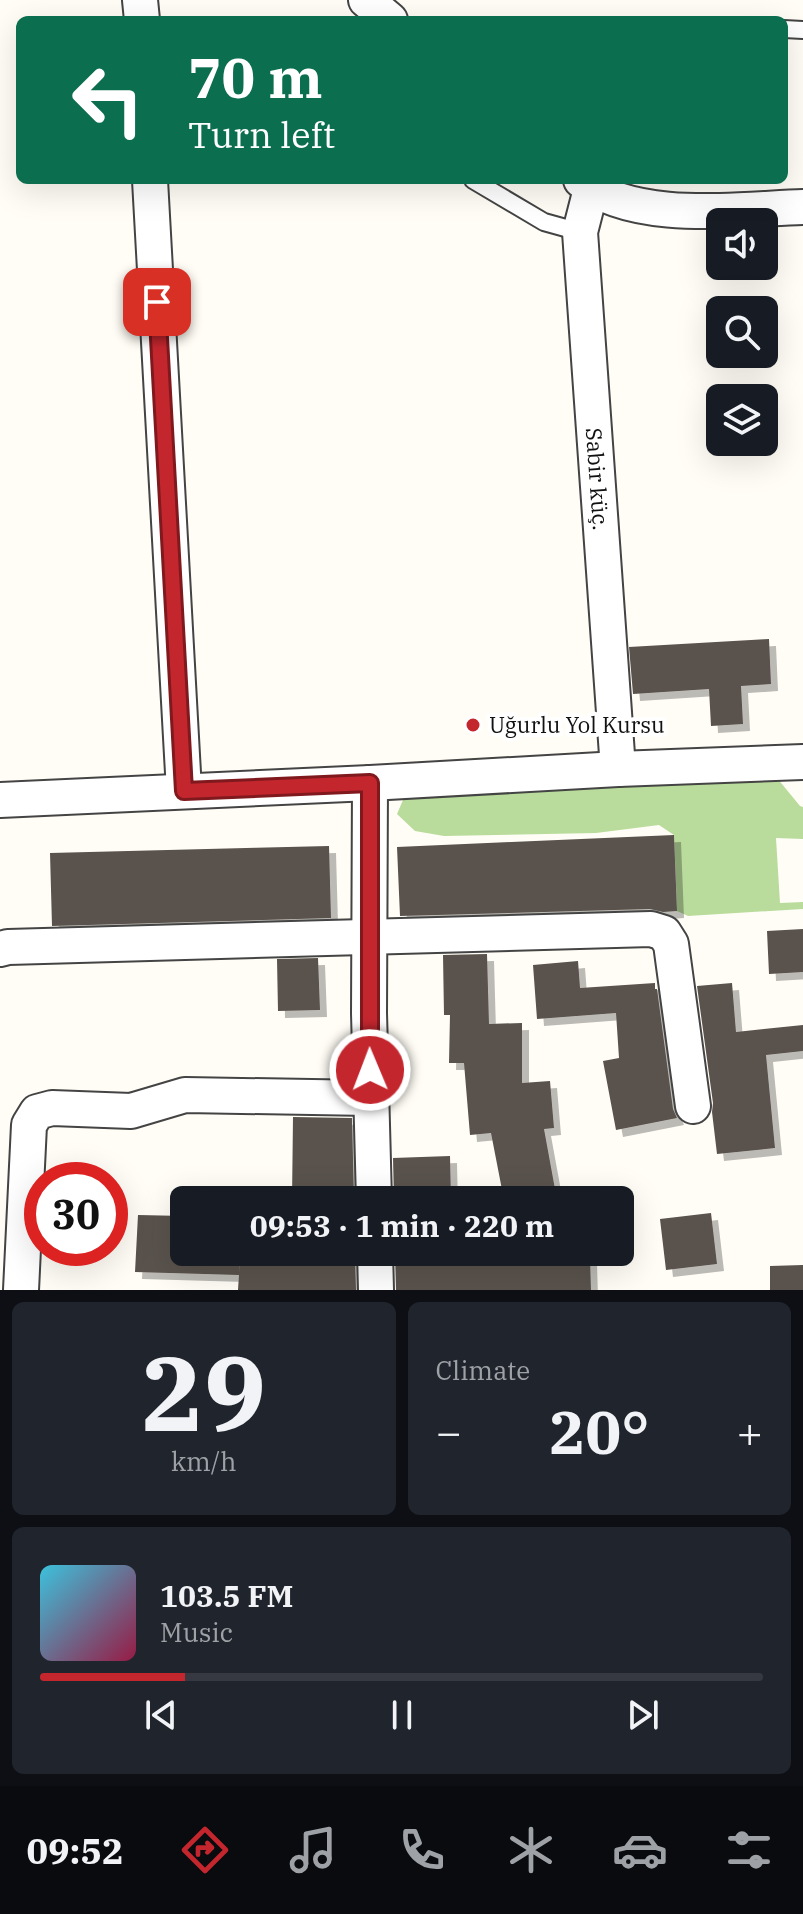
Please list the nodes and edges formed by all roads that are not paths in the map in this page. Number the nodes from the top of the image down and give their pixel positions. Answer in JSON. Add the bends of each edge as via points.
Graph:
{"nodes":[{"id":1,"x":366,"y":0,"type":"edge"},
{"id":2,"x":385,"y":16,"type":"edge"},
{"id":3,"x":150,"y":184,"type":"edge"},
{"id":4,"x":480,"y":184,"type":"edge"},
{"id":5,"x":586,"y":184,"type":"edge"},
{"id":6,"x":803,"y":207,"type":"edge"},
{"id":7,"x":580,"y":232,"type":"junction"},
{"id":8,"x":803,"y":762,"type":"edge"},
{"id":9,"x":618,"y":769,"type":"junction"},
{"id":10,"x":370,"y":783,"type":"junction"},
{"id":11,"x":184,"y":791,"type":"junction"},
{"id":12,"x":0,"y":800,"type":"edge"},
{"id":13,"x":369,"y":937,"type":"junction"},
{"id":14,"x":0,"y":949,"type":"edge"},
{"id":15,"x":370,"y":1098,"type":"junction"},
{"id":16,"x":693,"y":1106,"type":"dead end"},
{"id":17,"x":373,"y":1186,"type":"edge"},
{"id":18,"x":375,"y":1266,"type":"edge"},
{"id":19,"x":21,"y":1290,"type":"edge"},
{"id":20,"x":376,"y":1290,"type":"edge"}],
"edges":[{"from":1,"to":2,"type":"street"},
{"from":3,"to":11,"type":"street"},
{"from":4,"to":7,"type":"lane","via":[[544,222]]},
{"from":5,"to":6,"type":"street","via":[[637,206],[679,211]]},
{"from":5,"to":7,"type":"street","name":"Sabir küç."},
{"from":7,"to":9,"type":"street","name":"Sabir küç."},
{"from":8,"to":9,"type":"street"},
{"from":9,"to":10,"type":"street"},
{"from":10,"to":11,"type":"street"},
{"from":10,"to":13,"type":"street"},
{"from":11,"to":12,"type":"street"},
{"from":13,"to":14,"type":"street"},
{"from":13,"to":15,"type":"street"},
{"from":13,"to":16,"type":"street","via":[[651,929],[664,933],[671,944]]},
{"from":15,"to":17,"type":"street"},
{"from":15,"to":19,"type":"street","via":[[185,1095],[131,1111],[37,1112],[29,1125]]},
{"from":18,"to":20,"type":"street"}]}
